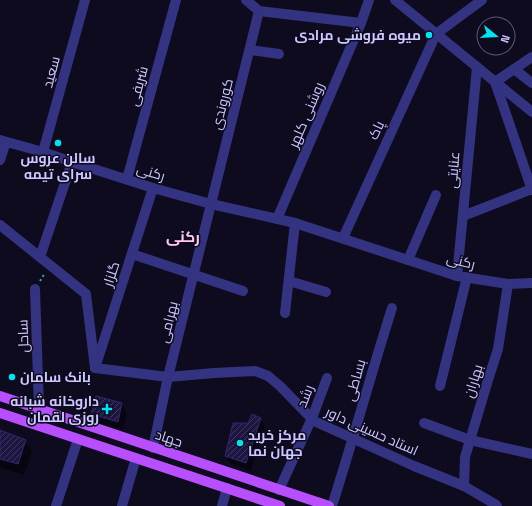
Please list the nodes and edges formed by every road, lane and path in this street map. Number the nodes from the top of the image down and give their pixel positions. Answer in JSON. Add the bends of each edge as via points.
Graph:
{"nodes":[{"id":1,"x":85,"y":0,"type":"edge"},
{"id":2,"x":176,"y":0,"type":"edge"},
{"id":3,"x":246,"y":0,"type":"edge"},
{"id":4,"x":369,"y":0,"type":"edge"},
{"id":5,"x":395,"y":0,"type":"edge"},
{"id":6,"x":482,"y":0,"type":"edge"},
{"id":7,"x":259,"y":11,"type":"junction"},
{"id":8,"x":361,"y":23,"type":"junction"},
{"id":9,"x":436,"y":34,"type":"junction"},
{"id":10,"x":250,"y":50,"type":"junction"},
{"id":11,"x":279,"y":54,"type":"dead end"},
{"id":12,"x":532,"y":57,"type":"edge"},
{"id":13,"x":477,"y":67,"type":"junction"},
{"id":14,"x":514,"y":69,"type":"junction"},
{"id":15,"x":495,"y":82,"type":"junction"},
{"id":16,"x":532,"y":83,"type":"edge"},
{"id":17,"x":532,"y":112,"type":"edge"},
{"id":18,"x":3,"y":141,"type":"edge"},
{"id":19,"x":43,"y":152,"type":"junction"},
{"id":20,"x":0,"y":160,"type":"edge"},
{"id":21,"x":72,"y":162,"type":"junction"},
{"id":22,"x":127,"y":179,"type":"junction"},
{"id":23,"x":153,"y":188,"type":"junction"},
{"id":24,"x":532,"y":189,"type":"edge"},
{"id":25,"x":436,"y":195,"type":"dead end"},
{"id":26,"x":211,"y":204,"type":"junction"},
{"id":27,"x":463,"y":216,"type":"junction"},
{"id":28,"x":277,"y":219,"type":"junction"},
{"id":29,"x":295,"y":223,"type":"junction"},
{"id":30,"x":0,"y":225,"type":"edge"},
{"id":31,"x":343,"y":238,"type":"junction"},
{"id":32,"x":132,"y":254,"type":"junction"},
{"id":33,"x":40,"y":257,"type":"junction"},
{"id":34,"x":408,"y":260,"type":"junction"},
{"id":35,"x":51,"y":266,"type":"junction"},
{"id":36,"x":194,"y":275,"type":"junction"},
{"id":37,"x":462,"y":277,"type":"junction"},
{"id":38,"x":288,"y":281,"type":"junction"},
{"id":39,"x":532,"y":283,"type":"edge"},
{"id":40,"x":508,"y":284,"type":"junction"},
{"id":41,"x":35,"y":289,"type":"joint"},
{"id":42,"x":243,"y":291,"type":"dead end"},
{"id":43,"x":326,"y":292,"type":"dead end"},
{"id":44,"x":392,"y":308,"type":"dead end"},
{"id":45,"x":285,"y":313,"type":"dead end"},
{"id":46,"x":96,"y":368,"type":"junction"},
{"id":47,"x":168,"y":378,"type":"junction"},
{"id":48,"x":327,"y":378,"type":"dead end"},
{"id":49,"x":440,"y":386,"type":"dead end"},
{"id":50,"x":0,"y":396,"type":"edge"},
{"id":51,"x":40,"y":409,"type":"junction"},
{"id":52,"x":0,"y":413,"type":"edge"},
{"id":53,"x":312,"y":418,"type":"junction"},
{"id":54,"x":424,"y":423,"type":"dead end"},
{"id":55,"x":354,"y":438,"type":"junction"},
{"id":56,"x":78,"y":439,"type":"junction"},
{"id":57,"x":470,"y":440,"type":"junction"},
{"id":58,"x":153,"y":448,"type":"junction"},
{"id":59,"x":532,"y":454,"type":"edge"},
{"id":60,"x":136,"y":458,"type":"junction"},
{"id":61,"x":464,"y":486,"type":"junction"},
{"id":62,"x":227,"y":488,"type":"junction"},
{"id":63,"x":279,"y":490,"type":"junction"},
{"id":64,"x":56,"y":506,"type":"edge"},
{"id":65,"x":122,"y":506,"type":"edge"},
{"id":66,"x":222,"y":506,"type":"edge"},
{"id":67,"x":280,"y":506,"type":"edge"},
{"id":68,"x":330,"y":506,"type":"edge"},
{"id":69,"x":497,"y":506,"type":"edge"}],
"edges":[{"from":1,"to":19,"type":"street","name":"سعید"},
{"from":2,"to":22,"type":"street","name":"شریفی"},
{"from":3,"to":7,"type":"street"},
{"from":4,"to":8,"type":"street","name":"روشنی کلهر"},
{"from":5,"to":9,"type":"street"},
{"from":6,"to":9,"type":"street"},
{"from":7,"to":8,"type":"street"},
{"from":7,"to":10,"type":"street","name":"کوروندی"},
{"from":8,"to":28,"type":"street","name":"روشنی کلهر"},
{"from":9,"to":13,"type":"street"},
{"from":9,"to":31,"type":"street","name":"پاک"},
{"from":10,"to":11,"type":"street"},
{"from":10,"to":26,"type":"street","name":"کوروندی"},
{"from":12,"to":14,"type":"street"},
{"from":13,"to":15,"type":"street"},
{"from":13,"to":27,"type":"street","name":"عنایتی"},
{"from":14,"to":15,"type":"street"},
{"from":14,"to":16,"type":"street"},
{"from":15,"to":17,"type":"street"},
{"from":15,"to":24,"type":"street"},
{"from":18,"to":19,"type":"street","name":"رکنی"},
{"from":18,"to":20,"type":"street"},
{"from":19,"to":21,"type":"street","name":"رکنی"},
{"from":21,"to":22,"type":"street","name":"رکنی"},
{"from":21,"to":33,"type":"street"},
{"from":22,"to":23,"type":"street","name":"رکنی"},
{"from":23,"to":26,"type":"street","name":"رکنی"},
{"from":23,"to":32,"type":"street","name":"گلزار"},
{"from":24,"to":27,"type":"street"},
{"from":25,"to":34,"type":"street"},
{"from":26,"to":28,"type":"street","name":"رکنی"},
{"from":26,"to":36,"type":"street","name":"بهرامی"},
{"from":27,"to":37,"type":"street","name":"عنایتی"},
{"from":28,"to":29,"type":"street","name":"رکنی"},
{"from":29,"to":31,"type":"street","name":"رکنی"},
{"from":29,"to":38,"type":"street"},
{"from":30,"to":33,"type":"street"},
{"from":31,"to":34,"type":"street","name":"رکنی"},
{"from":32,"to":36,"type":"street"},
{"from":32,"to":46,"type":"street","name":"گلزار"},
{"from":33,"to":35,"type":"street"},
{"from":34,"to":37,"type":"street","name":"رکنی"},
{"from":35,"to":41,"type":"path"},
{"from":35,"to":46,"type":"street","via":[[86,294]]},
{"from":36,"to":42,"type":"street"},
{"from":36,"to":47,"type":"street","name":"بهرامی"},
{"from":37,"to":40,"type":"street","name":"رکنی"},
{"from":37,"to":49,"type":"street","name":"عنایتی"},
{"from":38,"to":43,"type":"street"},
{"from":38,"to":45,"type":"street"},
{"from":39,"to":40,"type":"street","name":"رکنی"},
{"from":40,"to":57,"type":"street","name":"بهاران","via":[[498,349]]},
{"from":41,"to":51,"type":"street","name":"ساحل"},
{"from":44,"to":55,"type":"street","name":"بساطی","via":[[372,369]]},
{"from":46,"to":47,"type":"street","name":"استاد حسینی داور"},
{"from":47,"to":53,"type":"street","name":"استاد حسینی داور","via":[[255,371],[268,376]]},
{"from":47,"to":58,"type":"street","name":"بهرامی"},
{"from":48,"to":53,"type":"street","name":"رشد"},
{"from":50,"to":51,"type":"main road","name":"جهاد"},
{"from":51,"to":58,"type":"main road","name":"جهاد"},
{"from":52,"to":56,"type":"main road"},
{"from":53,"to":55,"type":"street","name":"استاد حسینی داور"},
{"from":53,"to":63,"type":"street","name":"رشد"},
{"from":54,"to":57,"type":"street"},
{"from":55,"to":61,"type":"street","name":"استاد حسینی داور"},
{"from":55,"to":68,"type":"street","name":"بساطی"},
{"from":56,"to":60,"type":"main road"},
{"from":56,"to":64,"type":"street"},
{"from":57,"to":59,"type":"street"},
{"from":57,"to":61,"type":"street","name":"بهاران","via":[[465,457]]},
{"from":58,"to":63,"type":"main road","name":"جهاد"},
{"from":60,"to":62,"type":"main road"},
{"from":60,"to":65,"type":"street"},
{"from":61,"to":69,"type":"street","name":"استاد حسینی داور"},
{"from":62,"to":66,"type":"street"},
{"from":62,"to":67,"type":"main road"},
{"from":63,"to":68,"type":"main road","name":"جهاد"}]}
